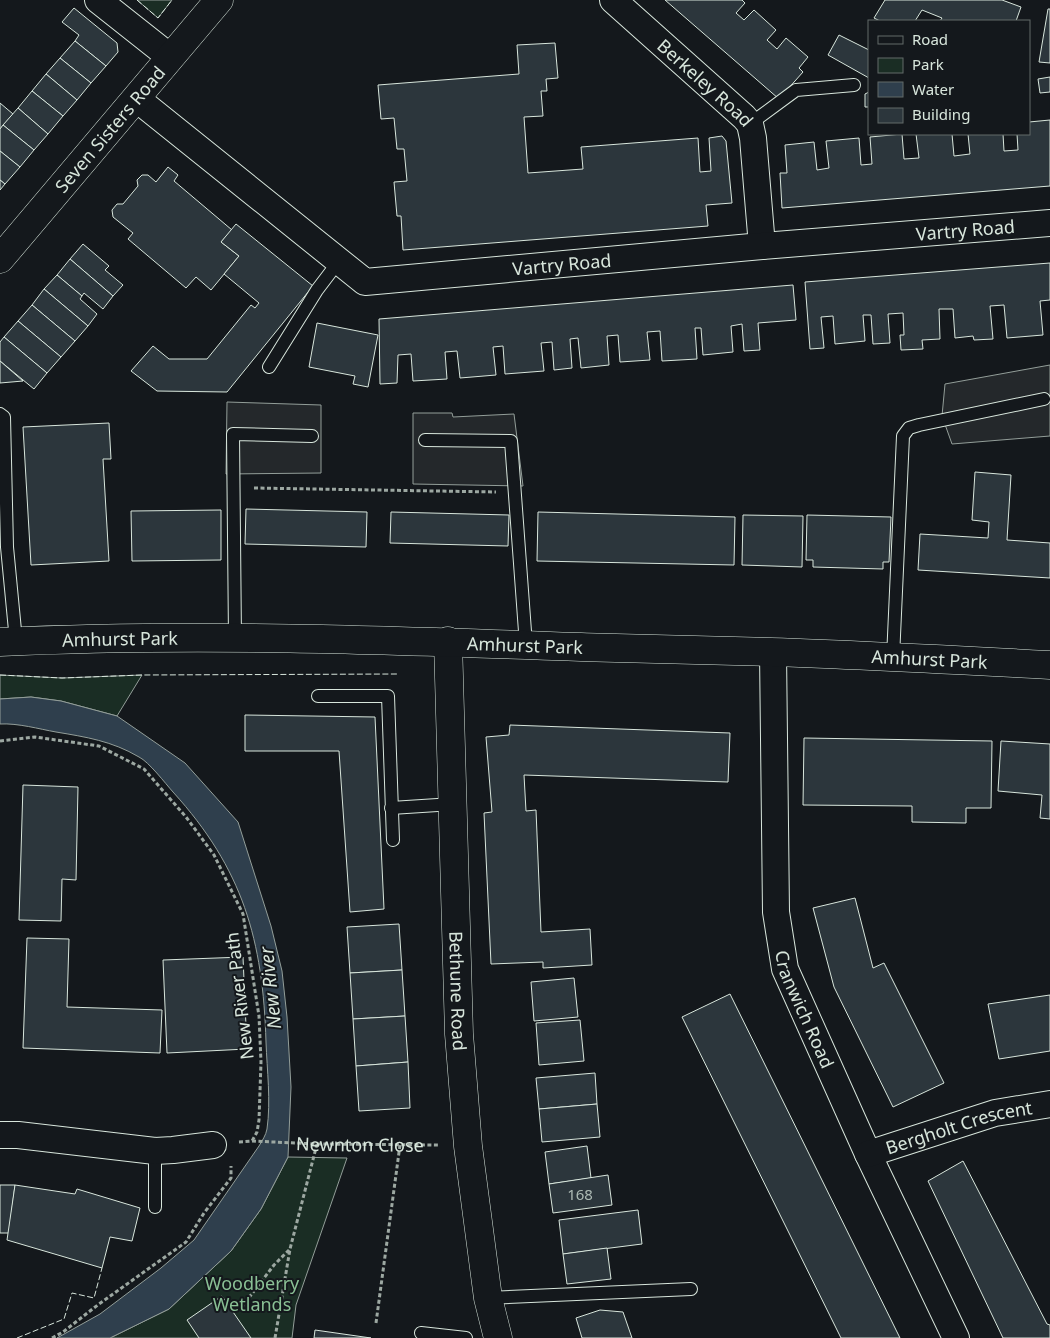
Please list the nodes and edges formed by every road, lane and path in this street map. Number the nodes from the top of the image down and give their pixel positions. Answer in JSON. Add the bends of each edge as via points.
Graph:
{"nodes":[{"id":1,"x":98,"y":0,"type":"edge"},
{"id":2,"x":219,"y":0,"type":"edge"},
{"id":3,"x":613,"y":0,"type":"edge"},
{"id":4,"x":170,"y":57,"type":"junction"},
{"id":5,"x":854,"y":85,"type":"dead end"},
{"id":6,"x":136,"y":99,"type":"junction"},
{"id":7,"x":750,"y":124,"type":"junction"},
{"id":8,"x":1050,"y":223,"type":"edge"},
{"id":9,"x":762,"y":246,"type":"junction"},
{"id":10,"x":0,"y":258,"type":"edge"},
{"id":11,"x":339,"y":261,"type":"junction"},
{"id":12,"x":269,"y":367,"type":"dead end"},
{"id":13,"x":1044,"y":399,"type":"dead end"},
{"id":14,"x":0,"y":414,"type":"edge"},
{"id":15,"x":312,"y":436,"type":"dead end"},
{"id":16,"x":425,"y":440,"type":"dead end"},
{"id":17,"x":234,"y":488,"type":"junction"},
{"id":18,"x":514,"y":492,"type":"junction"},
{"id":19,"x":235,"y":638,"type":"junction"},
{"id":20,"x":8,"y":641,"type":"edge"},
{"id":21,"x":448,"y":641,"type":"junction"},
{"id":22,"x":526,"y":645,"type":"junction"},
{"id":23,"x":773,"y":652,"type":"junction"},
{"id":24,"x":893,"y":658,"type":"junction"},
{"id":25,"x":1050,"y":665,"type":"edge"},
{"id":26,"x":318,"y":696,"type":"dead end"},
{"id":27,"x":0,"y":741,"type":"edge"},
{"id":28,"x":453,"y":804,"type":"junction"},
{"id":29,"x":391,"y":808,"type":"junction"},
{"id":30,"x":392,"y":840,"type":"dead end"},
{"id":31,"x":1050,"y":1104,"type":"edge"},
{"id":32,"x":0,"y":1135,"type":"edge"},
{"id":33,"x":254,"y":1141,"type":"joint"},
{"id":34,"x":317,"y":1144,"type":"junction"},
{"id":35,"x":213,"y":1145,"type":"dead end"},
{"id":36,"x":400,"y":1145,"type":"junction"},
{"id":37,"x":468,"y":1146,"type":"junction"},
{"id":38,"x":155,"y":1151,"type":"junction"},
{"id":39,"x":868,"y":1154,"type":"junction"},
{"id":40,"x":231,"y":1178,"type":"dead end"},
{"id":41,"x":155,"y":1207,"type":"dead end"},
{"id":42,"x":290,"y":1249,"type":"junction"},
{"id":43,"x":691,"y":1290,"type":"dead end"},
{"id":44,"x":488,"y":1298,"type":"junction"},
{"id":45,"x":241,"y":1308,"type":"dead end"},
{"id":46,"x":376,"y":1322,"type":"dead end"},
{"id":47,"x":421,"y":1333,"type":"dead end"},
{"id":48,"x":52,"y":1338,"type":"edge"},
{"id":49,"x":275,"y":1338,"type":"edge"},
{"id":50,"x":466,"y":1338,"type":"edge"},
{"id":51,"x":498,"y":1338,"type":"edge"},
{"id":52,"x":956,"y":1338,"type":"edge"}],
"edges":[{"from":1,"to":4,"type":"street"},
{"from":2,"to":4,"type":"main road","name":"Seven Sisters Road"},
{"from":3,"to":7,"type":"street","name":"Berkeley Road"},
{"from":4,"to":6,"type":"main road","name":"Seven Sisters Road"},
{"from":5,"to":7,"type":"lane","via":[[796,90]]},
{"from":6,"to":10,"type":"main road","name":"Seven Sisters Road"},
{"from":6,"to":11,"type":"street","name":"Vartry Road"},
{"from":7,"to":9,"type":"street","name":"Berkeley Road"},
{"from":8,"to":9,"type":"street","name":"Vartry Road"},
{"from":9,"to":11,"type":"street","name":"Vartry Road","via":[[365,282]]},
{"from":11,"to":12,"type":"lane"},
{"from":13,"to":24,"type":"lane","via":[[919,425],[909,428],[903,436]]},
{"from":14,"to":20,"type":"lane","via":[[4,416]]},
{"from":15,"to":17,"type":"lane","via":[[233,434]]},
{"from":16,"to":18,"type":"lane","via":[[511,441]]},
{"from":17,"to":18,"type":"path"},
{"from":17,"to":19,"type":"lane"},
{"from":18,"to":22,"type":"lane"},
{"from":19,"to":20,"type":"main road","name":"Amhurst Park"},
{"from":19,"to":21,"type":"main road","name":"Amhurst Park"},
{"from":21,"to":22,"type":"main road","name":"Amhurst Park"},
{"from":21,"to":28,"type":"main road","name":"Bethune Road"},
{"from":22,"to":23,"type":"main road","name":"Amhurst Park"},
{"from":23,"to":24,"type":"main road","name":"Amhurst Park"},
{"from":23,"to":39,"type":"street","name":"Cranwich Road","via":[[776,912],[785,969]]},
{"from":24,"to":25,"type":"main road","name":"Amhurst Park"},
{"from":26,"to":29,"type":"lane","via":[[388,696]]},
{"from":27,"to":33,"type":"path","name":"New River Path","via":[[35,737],[99,746],[144,769],[186,817],[214,856],[243,914],[259,1016],[261,1062]]},
{"from":28,"to":29,"type":"lane"},
{"from":28,"to":37,"type":"main road","name":"Bethune Road","via":[[459,1034]]},
{"from":29,"to":30,"type":"lane"},
{"from":31,"to":39,"type":"street","name":"Bergholt Crescent","via":[[994,1113]]},
{"from":32,"to":38,"type":"street"},
{"from":33,"to":34,"type":"path","name":"Newnton Close"},
{"from":34,"to":36,"type":"path","name":"Newnton Close"},
{"from":34,"to":42,"type":"path"},
{"from":35,"to":38,"type":"street"},
{"from":36,"to":37,"type":"path","name":"Newnton Close"},
{"from":36,"to":46,"type":"path"},
{"from":37,"to":44,"type":"main road","name":"Bethune Road"},
{"from":38,"to":41,"type":"lane"},
{"from":39,"to":52,"type":"street","name":"Cranwich Road"},
{"from":40,"to":48,"type":"path","via":[[186,1242]]},
{"from":42,"to":45,"type":"path"},
{"from":42,"to":49,"type":"path"},
{"from":43,"to":44,"type":"lane"},
{"from":44,"to":51,"type":"main road","name":"Bethune Road"},
{"from":47,"to":50,"type":"lane"}]}
